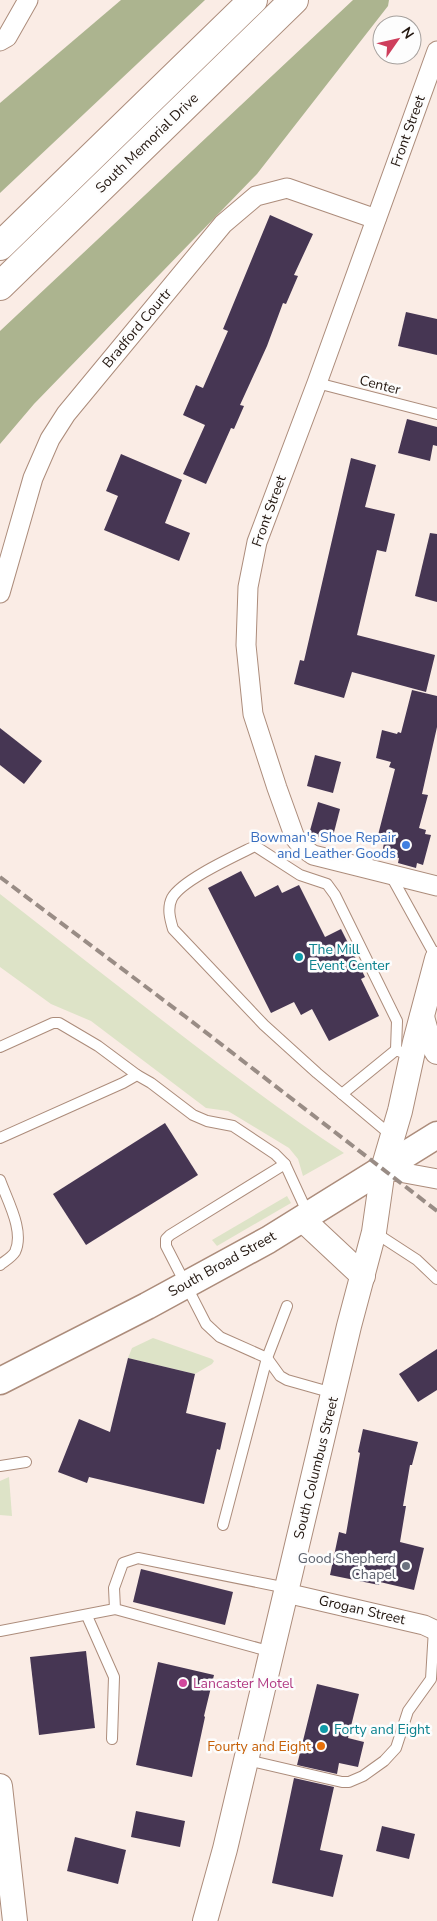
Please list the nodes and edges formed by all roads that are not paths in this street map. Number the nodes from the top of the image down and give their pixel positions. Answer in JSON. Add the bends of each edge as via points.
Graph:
{"nodes":[{"id":1,"x":28,"y":0,"type":"edge"},
{"id":2,"x":253,"y":0,"type":"edge"},
{"id":3,"x":294,"y":0,"type":"edge"},
{"id":4,"x":4,"y":39,"type":"edge"},
{"id":5,"x":437,"y":51,"type":"edge"},
{"id":6,"x":376,"y":219,"type":"junction"},
{"id":7,"x":0,"y":246,"type":"edge"},
{"id":8,"x":0,"y":286,"type":"edge"},
{"id":9,"x":317,"y":383,"type":"junction"},
{"id":10,"x":437,"y":414,"type":"edge"},
{"id":11,"x":0,"y":593,"type":"edge"},
{"id":12,"x":389,"y":873,"type":"junction"},
{"id":13,"x":437,"y":886,"type":"edge"},
{"id":14,"x":437,"y":959,"type":"edge"},
{"id":15,"x":422,"y":1017,"type":"junction"},
{"id":16,"x":0,"y":1047,"type":"edge"},
{"id":17,"x":437,"y":1052,"type":"edge"},
{"id":18,"x":404,"y":1053,"type":"junction"},
{"id":19,"x":137,"y":1075,"type":"junction"},
{"id":20,"x":342,"y":1094,"type":"junction"},
{"id":21,"x":437,"y":1135,"type":"edge"},
{"id":22,"x":393,"y":1136,"type":"junction"},
{"id":23,"x":0,"y":1138,"type":"edge"},
{"id":24,"x":286,"y":1164,"type":"junction"},
{"id":25,"x":383,"y":1169,"type":"junction"},
{"id":26,"x":437,"y":1179,"type":"edge"},
{"id":27,"x":0,"y":1180,"type":"edge"},
{"id":28,"x":305,"y":1217,"type":"junction"},
{"id":29,"x":374,"y":1232,"type":"junction"},
{"id":30,"x":0,"y":1265,"type":"edge"},
{"id":31,"x":363,"y":1276,"type":"junction"},
{"id":32,"x":437,"y":1279,"type":"edge"},
{"id":33,"x":185,"y":1285,"type":"junction"},
{"id":34,"x":287,"y":1306,"type":"dead end"},
{"id":35,"x":267,"y":1358,"type":"junction"},
{"id":36,"x":0,"y":1381,"type":"edge"},
{"id":37,"x":334,"y":1393,"type":"junction"},
{"id":38,"x":26,"y":1462,"type":"dead end"},
{"id":39,"x":0,"y":1466,"type":"edge"},
{"id":40,"x":223,"y":1525,"type":"dead end"},
{"id":41,"x":286,"y":1590,"type":"junction"},
{"id":42,"x":115,"y":1610,"type":"junction"},
{"id":43,"x":87,"y":1616,"type":"junction"},
{"id":44,"x":435,"y":1630,"type":"edge"},
{"id":45,"x":0,"y":1631,"type":"edge"},
{"id":46,"x":272,"y":1652,"type":"junction"},
{"id":47,"x":112,"y":1738,"type":"dead end"},
{"id":48,"x":246,"y":1760,"type":"junction"},
{"id":49,"x":0,"y":1786,"type":"edge"},
{"id":50,"x":2,"y":1818,"type":"edge"},
{"id":51,"x":15,"y":1921,"type":"edge"},
{"id":52,"x":205,"y":1921,"type":"edge"}],
"edges":[{"from":1,"to":4,"type":"street"},
{"from":2,"to":7,"type":"highway","name":"South Memorial Drive"},
{"from":3,"to":8,"type":"highway","name":"South Memorial Drive"},
{"from":5,"to":6,"type":"street","name":"Front Street"},
{"from":6,"to":9,"type":"street","name":"Front Street"},
{"from":6,"to":11,"type":"street","name":"Bradford Courtr","via":[[287,188],[256,196],[223,224],[66,414],[50,439],[33,478]]},
{"from":9,"to":10,"type":"lane","name":"Center"},
{"from":9,"to":12,"type":"street","name":"Front Street","via":[[257,542],[248,586],[246,645],[253,714],[295,838],[302,848],[312,855]]},
{"from":12,"to":13,"type":"street","name":"Front Street"},
{"from":12,"to":14,"type":"lane"},
{"from":14,"to":15,"type":"street","name":"South Columbus Street"},
{"from":15,"to":17,"type":"street","via":[[427,1036]]},
{"from":15,"to":18,"type":"street","name":"South Columbus Street"},
{"from":16,"to":19,"type":"lane","via":[[59,1023]]},
{"from":18,"to":20,"type":"lane"},
{"from":18,"to":20,"type":"lane","via":[[397,1021],[336,895],[327,884],[300,875],[255,846],[182,885],[172,899],[168,915],[173,929],[264,1025]]},
{"from":18,"to":22,"type":"street","name":"South Columbus Street","via":[[400,1111]]},
{"from":19,"to":23,"type":"lane"},
{"from":19,"to":24,"type":"lane","via":[[193,1115],[233,1126]]},
{"from":20,"to":22,"type":"lane"},
{"from":21,"to":25,"type":"main road","name":"South Broad Street"},
{"from":22,"to":25,"type":"street","name":"South Columbus Street"},
{"from":24,"to":28,"type":"lane"},
{"from":24,"to":33,"type":"lane","via":[[166,1239],[166,1246]]},
{"from":25,"to":26,"type":"street"},
{"from":25,"to":28,"type":"main road","name":"South Broad Street"},
{"from":25,"to":29,"type":"street","name":"South Columbus Street"},
{"from":27,"to":30,"type":"lane","via":[[17,1226],[18,1238],[14,1252]]},
{"from":28,"to":31,"type":"street"},
{"from":28,"to":33,"type":"main road","name":"South Broad Street"},
{"from":29,"to":31,"type":"street","name":"South Columbus Street"},
{"from":29,"to":32,"type":"lane","via":[[417,1260]]},
{"from":31,"to":37,"type":"street","name":"South Columbus Street"},
{"from":33,"to":35,"type":"lane","via":[[212,1331]]},
{"from":33,"to":36,"type":"main road","name":"South Broad Street"},
{"from":34,"to":35,"type":"lane"},
{"from":35,"to":37,"type":"lane","via":[[287,1380]]},
{"from":35,"to":40,"type":"lane"},
{"from":37,"to":41,"type":"street","name":"South Columbus Street"},
{"from":38,"to":39,"type":"lane"},
{"from":41,"to":42,"type":"lane","via":[[138,1558],[123,1563],[114,1588]]},
{"from":41,"to":44,"type":"street","name":"Grogan Street"},
{"from":41,"to":46,"type":"street","name":"South Columbus Street"},
{"from":42,"to":43,"type":"lane"},
{"from":42,"to":46,"type":"lane"},
{"from":43,"to":45,"type":"lane"},
{"from":43,"to":47,"type":"lane","via":[[114,1677]]},
{"from":44,"to":48,"type":"lane","via":[[431,1679],[408,1711],[396,1748],[363,1776],[342,1782]]},
{"from":46,"to":48,"type":"street","name":"South Columbus Street"},
{"from":48,"to":52,"type":"street","name":"South Columbus Street"},
{"from":49,"to":50,"type":"street"},
{"from":50,"to":51,"type":"street"}]}
